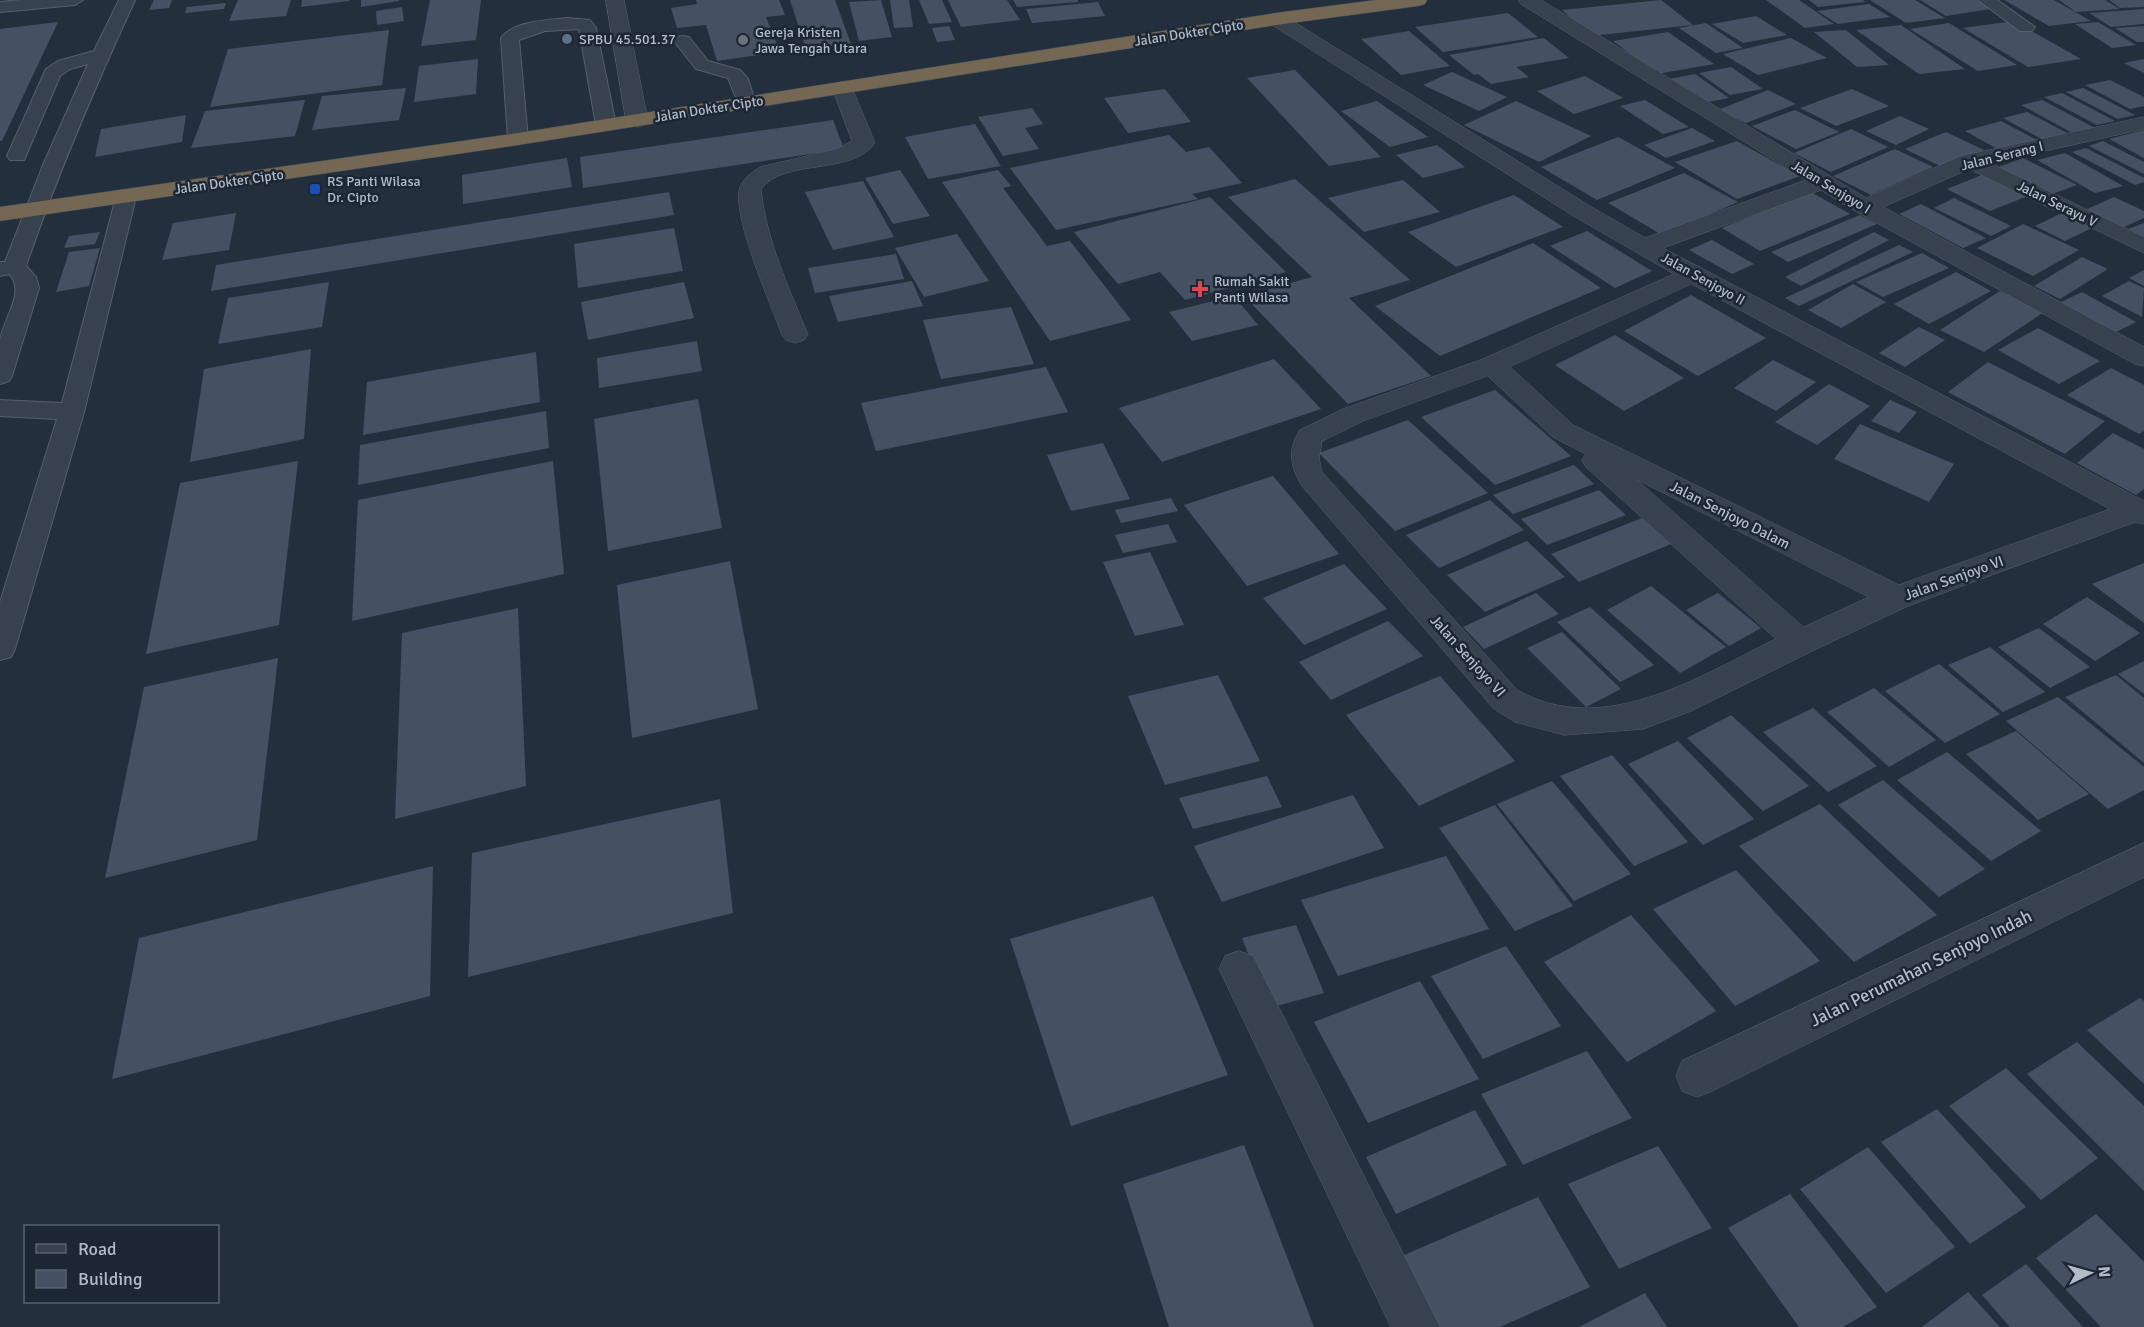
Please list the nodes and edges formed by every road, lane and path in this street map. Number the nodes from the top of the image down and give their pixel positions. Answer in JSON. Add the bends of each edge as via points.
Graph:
{"nodes":[{"id":1,"x":75,"y":0,"type":"edge"},
{"id":2,"x":127,"y":0,"type":"edge"},
{"id":3,"x":615,"y":0,"type":"edge"},
{"id":4,"x":1418,"y":0,"type":"edge"},
{"id":5,"x":1528,"y":0,"type":"edge"},
{"id":6,"x":1986,"y":0,"type":"edge"},
{"id":7,"x":0,"y":7,"type":"edge"},
{"id":8,"x":1276,"y":19,"type":"junction"},
{"id":9,"x":2026,"y":27,"type":"dead end"},
{"id":10,"x":683,"y":41,"type":"dead end"},
{"id":11,"x":100,"y":55,"type":"junction"},
{"id":12,"x":842,"y":88,"type":"junction"},
{"id":13,"x":747,"y":104,"type":"junction"},
{"id":14,"x":637,"y":120,"type":"junction"},
{"id":15,"x":2144,"y":123,"type":"edge"},
{"id":16,"x":606,"y":126,"type":"junction"},
{"id":17,"x":518,"y":139,"type":"junction"},
{"id":18,"x":9,"y":157,"type":"edge"},
{"id":19,"x":1970,"y":161,"type":"junction"},
{"id":20,"x":55,"y":163,"type":"junction"},
{"id":21,"x":1821,"y":182,"type":"junction"},
{"id":22,"x":126,"y":197,"type":"junction"},
{"id":23,"x":1865,"y":207,"type":"junction"},
{"id":24,"x":35,"y":210,"type":"junction"},
{"id":25,"x":0,"y":214,"type":"edge"},
{"id":26,"x":1645,"y":246,"type":"junction"},
{"id":27,"x":2144,"y":246,"type":"edge"},
{"id":28,"x":7,"y":268,"type":"edge"},
{"id":29,"x":1693,"y":275,"type":"junction"},
{"id":30,"x":795,"y":335,"type":"dead end"},
{"id":31,"x":2144,"y":358,"type":"edge"},
{"id":32,"x":1492,"y":366,"type":"junction"},
{"id":33,"x":0,"y":376,"type":"edge"},
{"id":34,"x":0,"y":408,"type":"edge"},
{"id":35,"x":72,"y":412,"type":"junction"},
{"id":36,"x":1563,"y":431,"type":"junction"},
{"id":37,"x":2140,"y":512,"type":"edge"},
{"id":38,"x":1897,"y":598,"type":"junction"},
{"id":39,"x":1800,"y":642,"type":"junction"},
{"id":40,"x":0,"y":649,"type":"edge"},
{"id":41,"x":2144,"y":859,"type":"edge"},
{"id":42,"x":1239,"y":969,"type":"dead end"},
{"id":43,"x":1697,"y":1076,"type":"dead end"},
{"id":44,"x":1416,"y":1327,"type":"edge"}],
"edges":[{"from":1,"to":7,"type":"lane"},
{"from":2,"to":11,"type":"lane"},
{"from":3,"to":14,"type":"street"},
{"from":4,"to":8,"type":"highway","name":"Jalan Dokter Cipto"},
{"from":5,"to":21,"type":"street","name":"Jalan Senjoyo I"},
{"from":6,"to":9,"type":"lane"},
{"from":8,"to":12,"type":"highway","name":"Jalan Dokter Cipto"},
{"from":8,"to":26,"type":"street","name":"Jalan Senjoyo II","via":[[1580,210]]},
{"from":10,"to":13,"type":"lane","via":[[702,66],[734,74]]},
{"from":11,"to":18,"type":"lane","via":[[64,64],[52,73]]},
{"from":11,"to":20,"type":"lane"},
{"from":12,"to":13,"type":"highway","name":"Jalan Dokter Cipto"},
{"from":12,"to":30,"type":"street","via":[[864,143],[844,154],[768,172],[750,189],[763,251]]},
{"from":13,"to":14,"type":"highway","name":"Jalan Dokter Cipto"},
{"from":14,"to":16,"type":"highway","name":"Jalan Dokter Cipto"},
{"from":15,"to":19,"type":"street","name":"Jalan Serang I"},
{"from":16,"to":17,"type":"highway","name":"Jalan Dokter Cipto"},
{"from":16,"to":17,"type":"lane","via":[[584,24],[528,29],[510,38]]},
{"from":17,"to":22,"type":"highway","name":"Jalan Dokter Cipto"},
{"from":18,"to":20,"type":"lane","via":[[27,164]]},
{"from":19,"to":23,"type":"street","name":"Jalan Serang I"},
{"from":19,"to":27,"type":"street","name":"Jalan Serayu V"},
{"from":20,"to":24,"type":"lane"},
{"from":21,"to":23,"type":"street","name":"Jalan Senjoyo I"},
{"from":21,"to":26,"type":"street"},
{"from":22,"to":24,"type":"highway","name":"Jalan Dokter Cipto"},
{"from":22,"to":35,"type":"lane"},
{"from":23,"to":31,"type":"street","name":"Jalan Senjoyo I"},
{"from":24,"to":25,"type":"highway","name":"Jalan Dokter Cipto"},
{"from":24,"to":28,"type":"lane"},
{"from":26,"to":29,"type":"street","name":"Jalan Senjoyo II"},
{"from":28,"to":33,"type":"lane","via":[[25,277],[28,288]]},
{"from":29,"to":32,"type":"street","name":"Jalan Senjoyo VI"},
{"from":29,"to":37,"type":"street","name":"Jalan Senjoyo II"},
{"from":32,"to":36,"type":"street","name":"Jalan Senjoyo Dalam"},
{"from":32,"to":39,"type":"street","name":"Jalan Senjoyo VI","via":[[1324,428],[1310,436],[1303,454],[1312,479],[1505,699],[1527,712],[1564,721],[1643,715],[1679,702]]},
{"from":34,"to":35,"type":"lane"},
{"from":35,"to":40,"type":"lane"},
{"from":36,"to":38,"type":"street","name":"Jalan Senjoyo Dalam"},
{"from":36,"to":39,"type":"street","name":"Jalan Senjoyo Dalam"},
{"from":37,"to":38,"type":"street","name":"Jalan Senjoyo VI"},
{"from":38,"to":39,"type":"street","name":"Jalan Senjoyo VI"},
{"from":41,"to":43,"type":"street","name":"Jalan Perumahan Senjoyo Indah"},
{"from":42,"to":44,"type":"street"}]}
